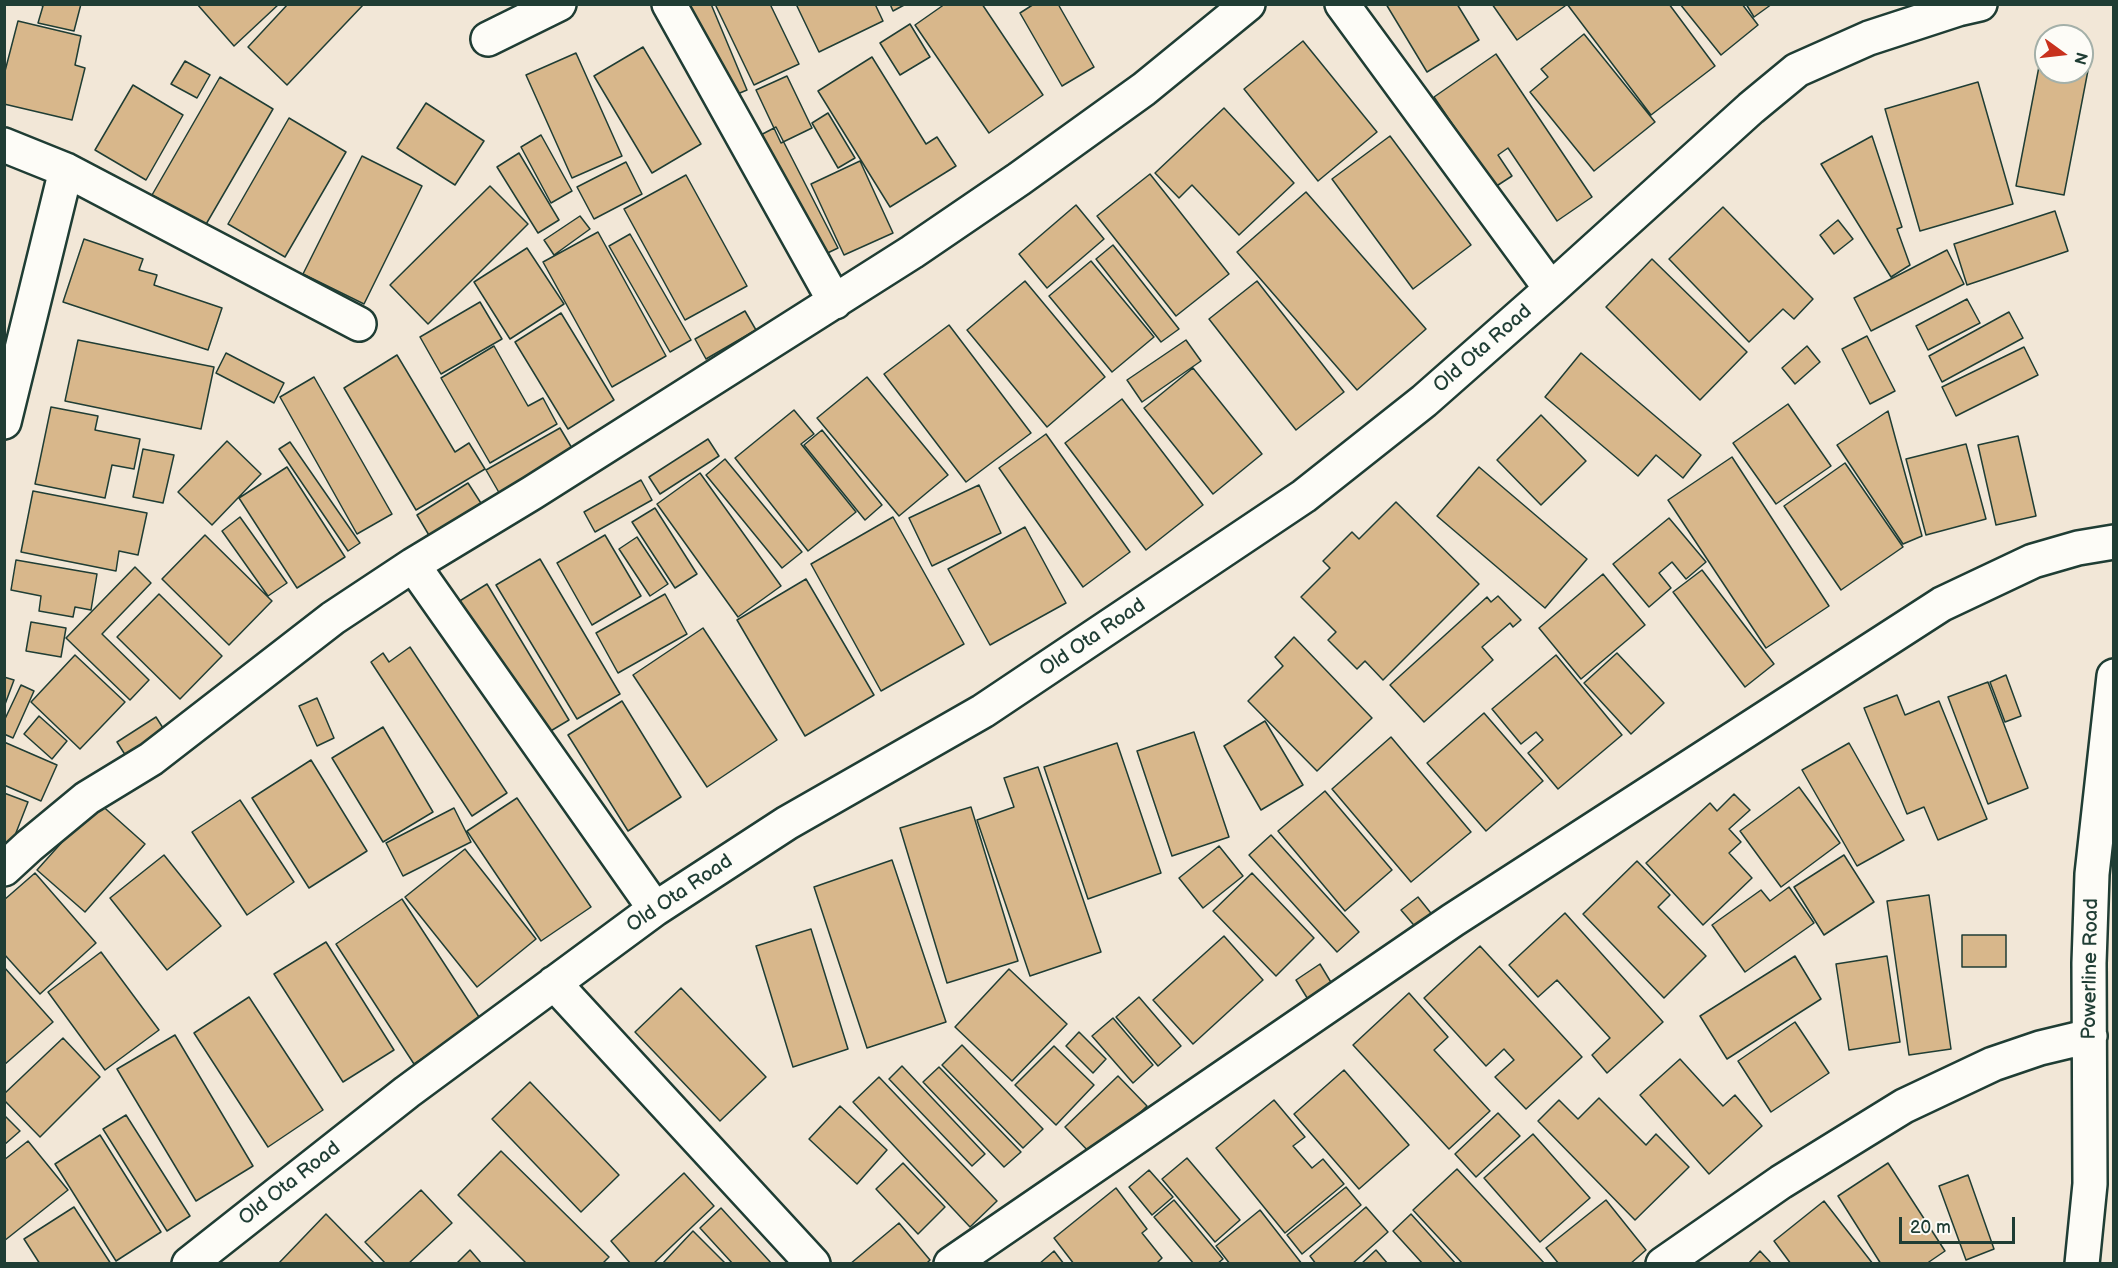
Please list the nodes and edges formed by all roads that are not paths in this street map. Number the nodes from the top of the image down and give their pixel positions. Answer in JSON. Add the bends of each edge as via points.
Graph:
{"nodes":[{"id":1,"x":559,"y":4,"type":"edge"},
{"id":2,"x":669,"y":4,"type":"edge"},
{"id":3,"x":1248,"y":4,"type":"edge"},
{"id":4,"x":1342,"y":4,"type":"edge"},
{"id":5,"x":1965,"y":6,"type":"edge"},
{"id":6,"x":488,"y":39,"type":"dead end"},
{"id":7,"x":4,"y":144,"type":"edge"},
{"id":8,"x":66,"y":170,"type":"junction"},
{"id":9,"x":1551,"y":289,"type":"junction"},
{"id":10,"x":835,"y":302,"type":"junction"},
{"id":11,"x":359,"y":324,"type":"dead end"},
{"id":12,"x":4,"y":422,"type":"edge"},
{"id":13,"x":2114,"y":542,"type":"edge"},
{"id":14,"x":413,"y":565,"type":"junction"},
{"id":15,"x":2114,"y":676,"type":"edge"},
{"id":16,"x":4,"y":869,"type":"edge"},
{"id":17,"x":655,"y":909,"type":"junction"},
{"id":18,"x":554,"y":983,"type":"junction"},
{"id":19,"x":2090,"y":1036,"type":"junction"},
{"id":20,"x":189,"y":1263,"type":"edge"},
{"id":21,"x":813,"y":1263,"type":"edge"},
{"id":22,"x":951,"y":1263,"type":"edge"},
{"id":23,"x":1663,"y":1263,"type":"edge"},
{"id":24,"x":2082,"y":1263,"type":"edge"}],
"edges":[{"from":1,"to":6,"type":"street"},
{"from":2,"to":10,"type":"street"},
{"from":3,"to":10,"type":"street","via":[[1144,89],[1039,165]]},
{"from":4,"to":9,"type":"street"},
{"from":5,"to":9,"type":"street","name":"Old Ota Road","via":[[1869,38],[1797,70]]},
{"from":7,"to":8,"type":"street"},
{"from":8,"to":11,"type":"street"},
{"from":8,"to":12,"type":"street"},
{"from":9,"to":17,"type":"street","name":"Old Ota Road","via":[[1424,401],[1304,496],[983,711],[787,824]]},
{"from":10,"to":14,"type":"street"},
{"from":13,"to":22,"type":"street","via":[[2032,561],[1942,604],[1453,920]]},
{"from":14,"to":16,"type":"street","via":[[333,618],[151,759],[87,798]]},
{"from":14,"to":17,"type":"street"},
{"from":15,"to":19,"type":"street","name":"Powerline Road","via":[[2092,874]]},
{"from":17,"to":18,"type":"street","name":"Old Ota Road"},
{"from":18,"to":20,"type":"street","name":"Old Ota Road"},
{"from":18,"to":21,"type":"street"},
{"from":19,"to":23,"type":"street","via":[[1993,1064],[1904,1106],[1781,1182]]},
{"from":19,"to":24,"type":"street","name":"Powerline Road","via":[[2090,1184]]}]}
